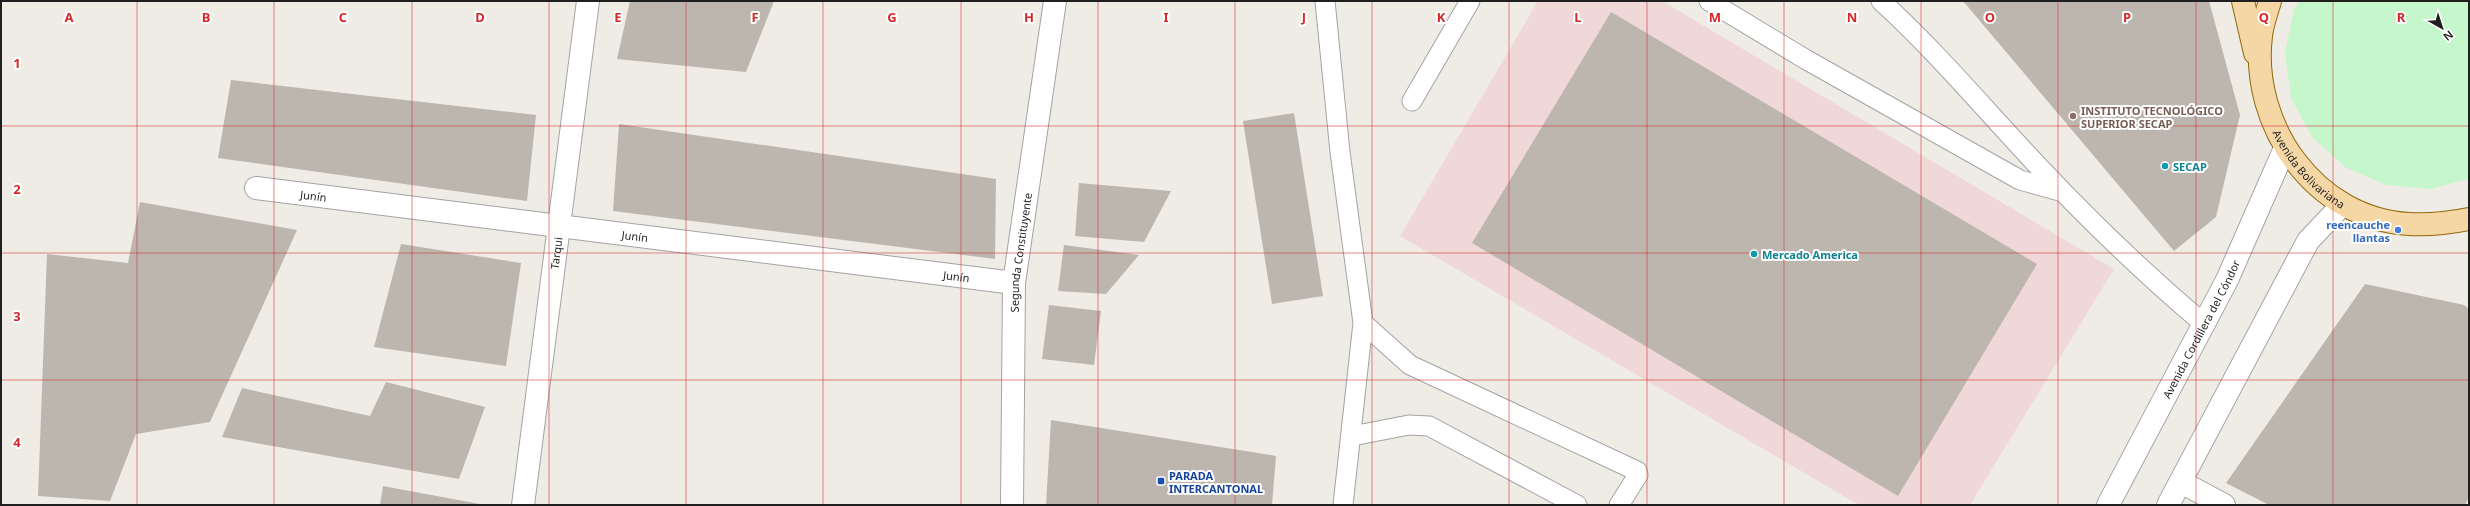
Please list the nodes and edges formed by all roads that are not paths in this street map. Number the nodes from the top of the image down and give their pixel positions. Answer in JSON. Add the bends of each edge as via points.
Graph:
{"nodes":[{"id":1,"x":588,"y":1,"type":"edge"},
{"id":2,"x":1055,"y":1,"type":"edge"},
{"id":3,"x":1325,"y":1,"type":"edge"},
{"id":4,"x":1470,"y":1,"type":"edge"},
{"id":5,"x":1709,"y":1,"type":"edge"},
{"id":6,"x":1881,"y":1,"type":"edge"},
{"id":7,"x":2243,"y":1,"type":"edge"},
{"id":8,"x":2270,"y":1,"type":"edge"},
{"id":9,"x":2260,"y":78,"type":"junction"},
{"id":10,"x":1412,"y":101,"type":"dead end"},
{"id":11,"x":2285,"y":148,"type":"junction"},
{"id":12,"x":256,"y":188,"type":"dead end"},
{"id":13,"x":2063,"y":192,"type":"junction"},
{"id":14,"x":2344,"y":204,"type":"junction"},
{"id":15,"x":2469,"y":219,"type":"edge"},
{"id":16,"x":558,"y":225,"type":"junction"},
{"id":17,"x":1014,"y":283,"type":"junction"},
{"id":18,"x":1363,"y":323,"type":"junction"},
{"id":19,"x":2204,"y":324,"type":"junction"},
{"id":20,"x":1352,"y":436,"type":"junction"},
{"id":21,"x":2181,"y":482,"type":"junction"},
{"id":22,"x":523,"y":505,"type":"edge"},
{"id":23,"x":1012,"y":505,"type":"edge"},
{"id":24,"x":1343,"y":505,"type":"edge"},
{"id":25,"x":1577,"y":505,"type":"edge"},
{"id":26,"x":1619,"y":505,"type":"edge"},
{"id":27,"x":2108,"y":505,"type":"edge"},
{"id":28,"x":2168,"y":505,"type":"edge"},
{"id":29,"x":2224,"y":505,"type":"edge"}],
"edges":[{"from":1,"to":16,"type":"street","name":"Tarqui"},
{"from":2,"to":17,"type":"street","name":"Segunda Constituyente"},
{"from":3,"to":18,"type":"lane","via":[[1340,152]]},
{"from":4,"to":10,"type":"lane"},
{"from":5,"to":13,"type":"lane","via":[[1805,59],[2020,180]]},
{"from":6,"to":13,"type":"lane","via":[[1925,41]]},
{"from":7,"to":9,"type":"main road","name":"Avenida Bolivariana"},
{"from":8,"to":9,"type":"main road","name":"Avenida Bolivariana","via":[[2261,36]]},
{"from":9,"to":11,"type":"main road","name":"Avenida Bolivariana","via":[[2268,114]]},
{"from":11,"to":14,"type":"main road","name":"Avenida Bolivariana","via":[[2310,180]]},
{"from":11,"to":19,"type":"street","name":"Avenida Cordillera del Cóndor","via":[[2227,280]]},
{"from":12,"to":16,"type":"street","name":"Junín"},
{"from":13,"to":19,"type":"lane","via":[[2149,277]]},
{"from":14,"to":15,"type":"main road","name":"Avenida Bolivariana","via":[[2374,217],[2408,224],[2441,224]]},
{"from":14,"to":21,"type":"street","via":[[2308,241]]},
{"from":16,"to":17,"type":"street","name":"Junín"},
{"from":16,"to":22,"type":"street","name":"Tarqui"},
{"from":17,"to":23,"type":"street","name":"Segunda Constituyente"},
{"from":18,"to":20,"type":"lane"},
{"from":18,"to":26,"type":"lane","via":[[1410,365],[1636,472],[1638,475]]},
{"from":19,"to":27,"type":"street","name":"Avenida Cordillera del Cóndor"},
{"from":20,"to":24,"type":"lane"},
{"from":20,"to":25,"type":"lane","via":[[1409,425],[1429,426]]},
{"from":21,"to":28,"type":"street"},
{"from":21,"to":29,"type":"street"}]}
